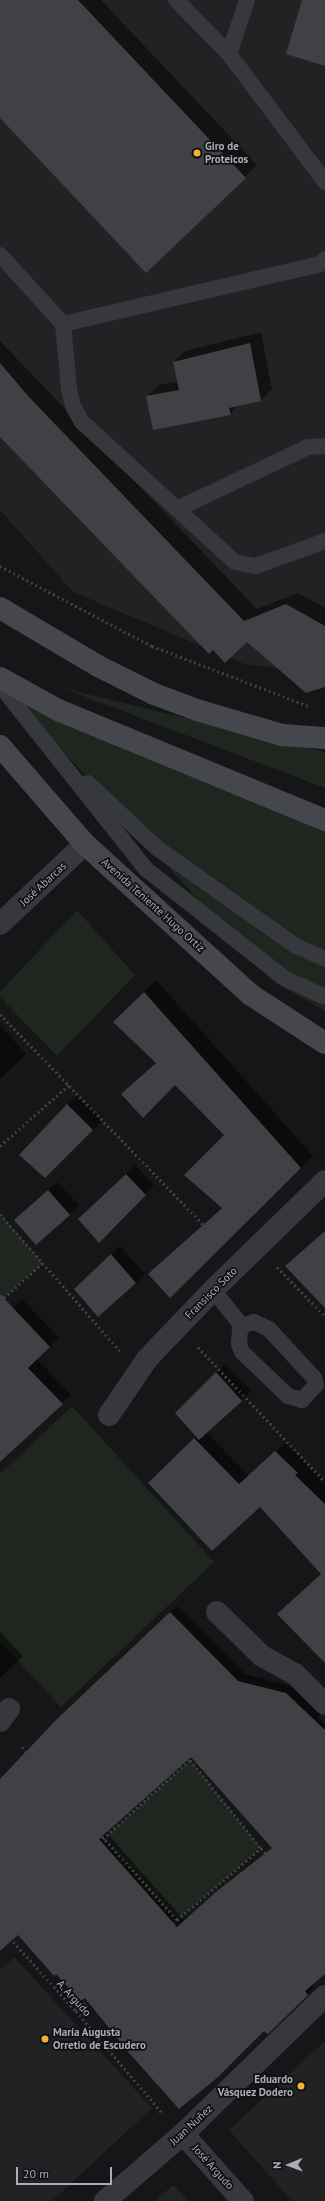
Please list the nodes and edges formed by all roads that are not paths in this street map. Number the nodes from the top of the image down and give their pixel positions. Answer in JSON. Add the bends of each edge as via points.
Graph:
{"nodes":[{"id":1,"x":176,"y":0,"type":"edge"},
{"id":2,"x":247,"y":0,"type":"edge"},
{"id":3,"x":229,"y":54,"type":"junction"},
{"id":4,"x":324,"y":176,"type":"edge"},
{"id":5,"x":0,"y":255,"type":"edge"},
{"id":6,"x":323,"y":264,"type":"edge"},
{"id":7,"x":63,"y":324,"type":"junction"},
{"id":8,"x":325,"y":446,"type":"edge"},
{"id":9,"x":177,"y":509,"type":"junction"},
{"id":10,"x":325,"y":541,"type":"edge"},
{"id":11,"x":0,"y":608,"type":"edge"},
{"id":12,"x":0,"y":678,"type":"edge"},
{"id":13,"x":0,"y":684,"type":"edge"},
{"id":14,"x":325,"y":738,"type":"edge"},
{"id":15,"x":44,"y":741,"type":"junction"},
{"id":16,"x":0,"y":746,"type":"edge"},
{"id":17,"x":325,"y":820,"type":"edge"},
{"id":18,"x":85,"y":844,"type":"junction"},
{"id":19,"x":0,"y":924,"type":"edge"},
{"id":20,"x":325,"y":959,"type":"edge"},
{"id":21,"x":325,"y":997,"type":"edge"},
{"id":22,"x":325,"y":1043,"type":"edge"},
{"id":23,"x":325,"y":1181,"type":"edge"},
{"id":24,"x":213,"y":1290,"type":"junction"},
{"id":25,"x":242,"y":1326,"type":"junction"},
{"id":26,"x":109,"y":1415,"type":"dead end"},
{"id":27,"x":217,"y":1612,"type":"dead end"},
{"id":28,"x":325,"y":1704,"type":"edge"},
{"id":29,"x":325,"y":1996,"type":"edge"},
{"id":30,"x":183,"y":2134,"type":"junction"},
{"id":31,"x":105,"y":2201,"type":"edge"},
{"id":32,"x":243,"y":2201,"type":"edge"}],
"edges":[{"from":1,"to":3,"type":"lane"},
{"from":2,"to":3,"type":"lane"},
{"from":3,"to":4,"type":"lane"},
{"from":5,"to":7,"type":"lane"},
{"from":6,"to":7,"type":"lane"},
{"from":7,"to":9,"type":"lane","via":[[69,388],[73,406],[82,422]]},
{"from":8,"to":9,"type":"lane","via":[[308,447]]},
{"from":9,"to":10,"type":"lane","via":[[239,565],[256,566]]},
{"from":11,"to":14,"type":"main road","via":[[98,666],[154,694],[197,710],[282,735]]},
{"from":12,"to":17,"type":"main road","via":[[58,710]]},
{"from":13,"to":15,"type":"lane"},
{"from":15,"to":20,"type":"lane","via":[[157,848],[296,946]]},
{"from":15,"to":21,"type":"lane","via":[[146,869],[284,978]]},
{"from":16,"to":18,"type":"main road","name":"Avenida Teniente Hugo Ortiz"},
{"from":18,"to":19,"type":"street","name":"José Abarcas"},
{"from":18,"to":22,"type":"main road","name":"Avenida Teniente Hugo Ortiz","via":[[250,995]]},
{"from":23,"to":24,"type":"street","name":"Fransisco Soto"},
{"from":24,"to":25,"type":"lane"},
{"from":24,"to":26,"type":"street","name":"Fransisco Soto","via":[[147,1358]]},
{"from":25,"to":25,"type":"lane","via":[[239,1344],[242,1352],[288,1396],[302,1400],[316,1386],[310,1373],[269,1329],[254,1322]]},
{"from":27,"to":28,"type":"street","via":[[262,1656],[295,1674]]},
{"from":29,"to":30,"type":"street","name":"Juan Nuñez"},
{"from":30,"to":31,"type":"street","name":"Juan Nuñez"},
{"from":30,"to":32,"type":"street","name":"José Argudo"}]}
